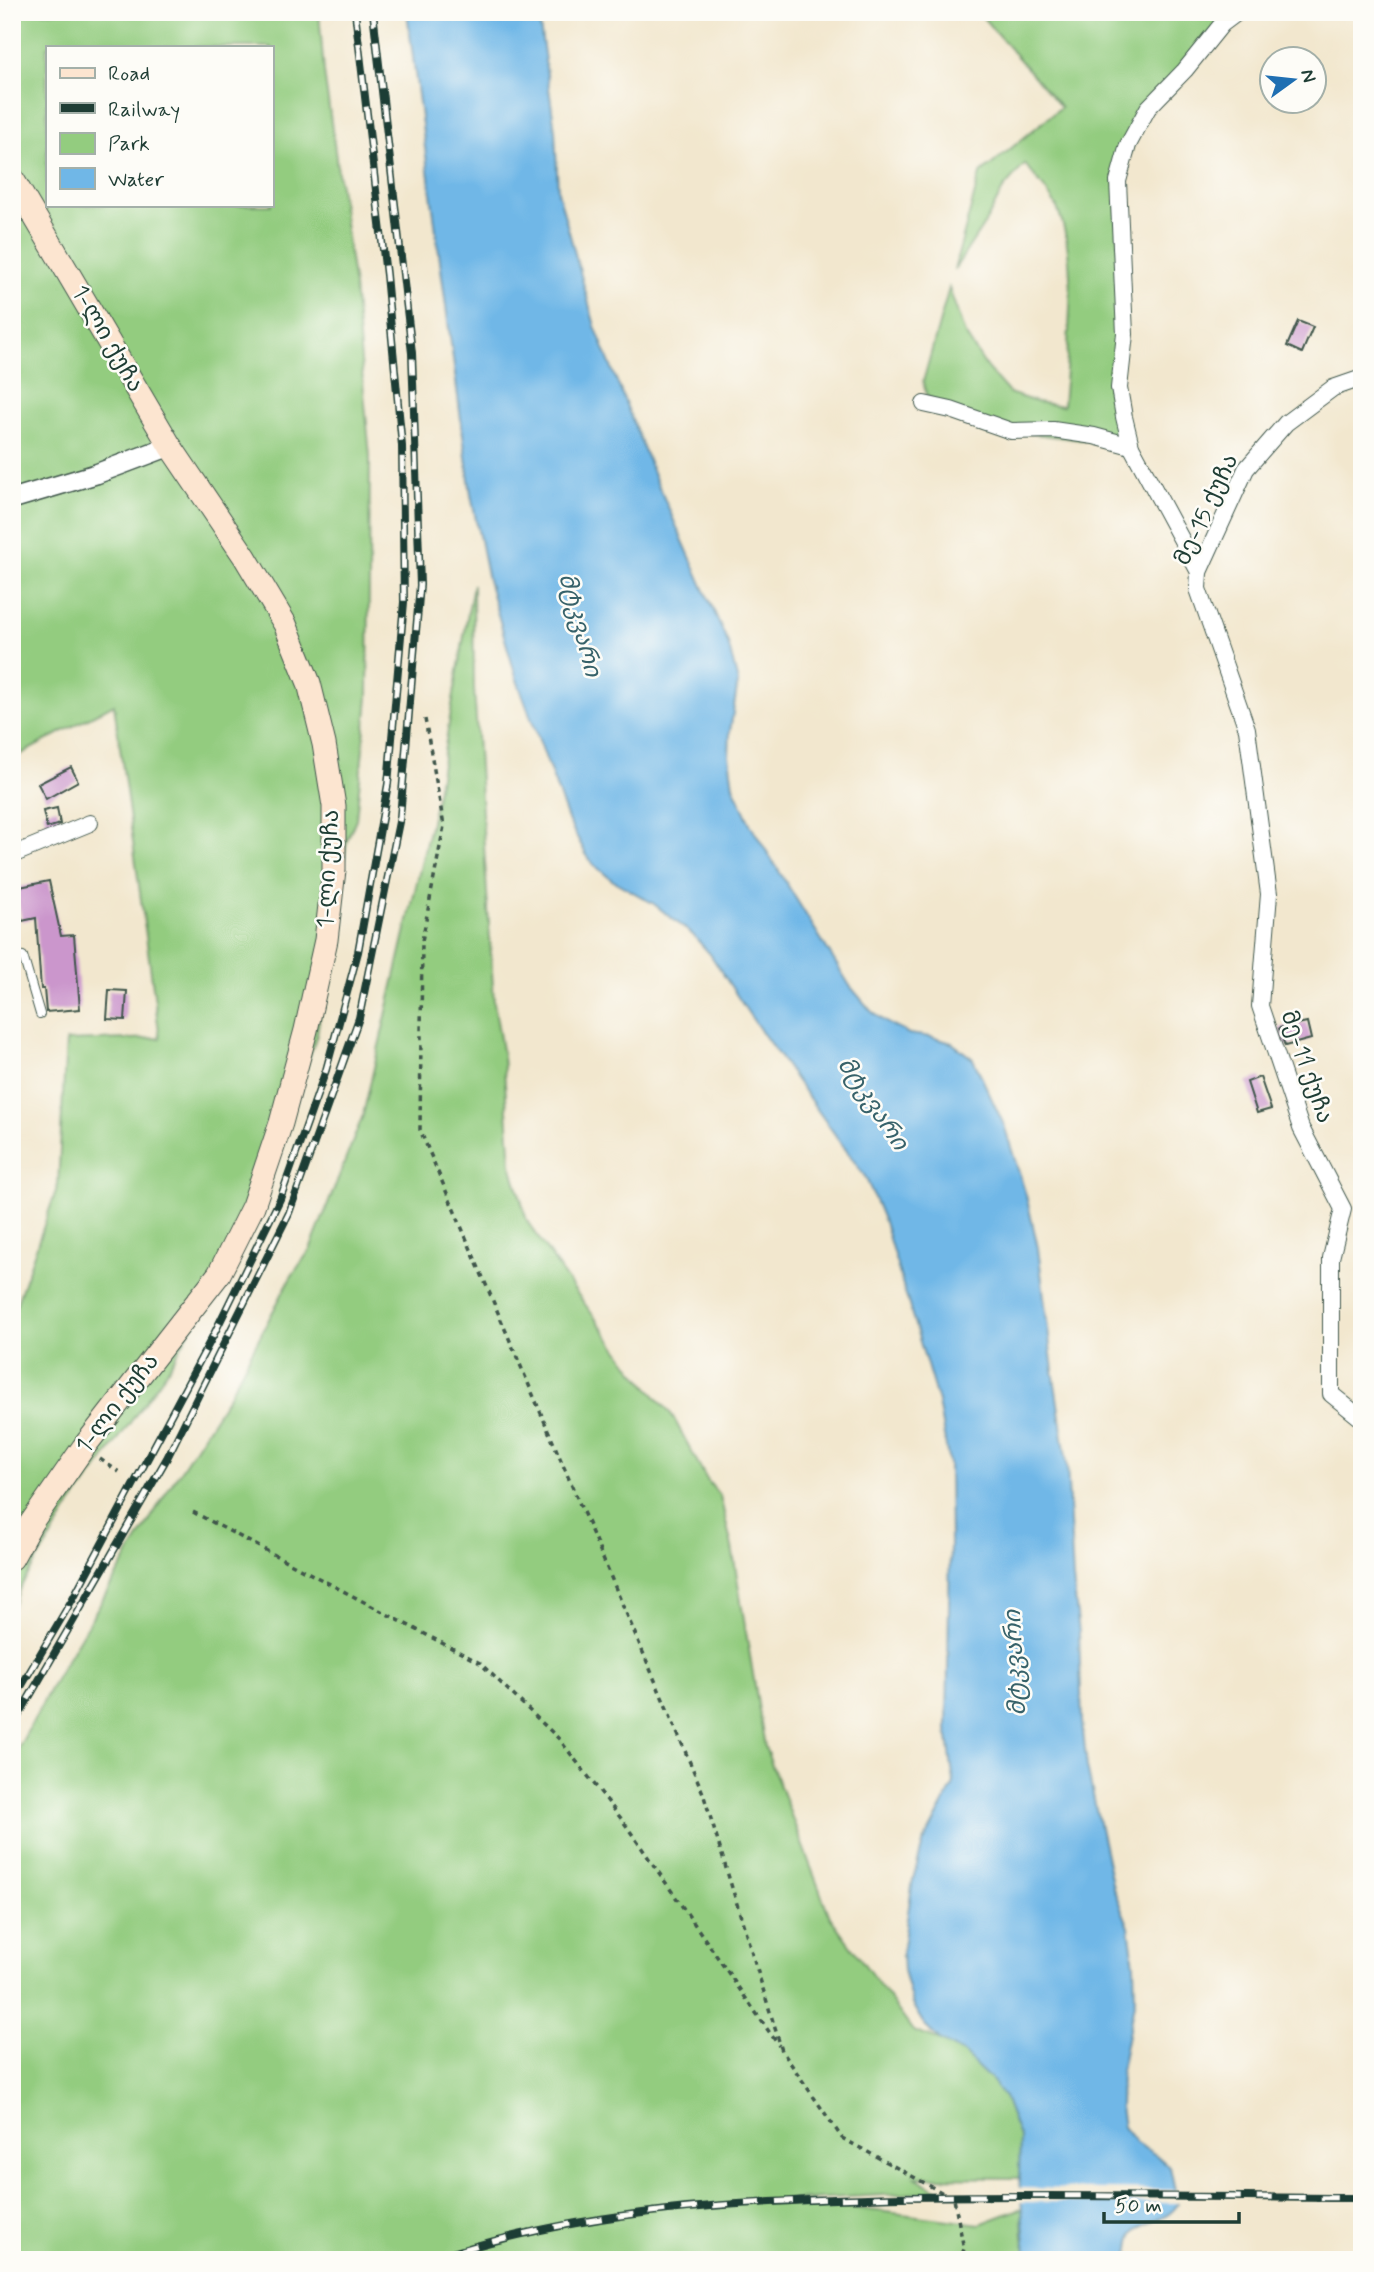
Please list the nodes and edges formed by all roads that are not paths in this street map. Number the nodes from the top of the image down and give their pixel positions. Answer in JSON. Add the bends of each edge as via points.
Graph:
{"nodes":[{"id":1,"x":1238,"y":12,"type":"edge"},
{"id":2,"x":12,"y":178,"type":"edge"},
{"id":3,"x":1362,"y":378,"type":"edge"},
{"id":4,"x":924,"y":404,"type":"dead end"},
{"id":5,"x":170,"y":446,"type":"junction"},
{"id":6,"x":1131,"y":446,"type":"junction"},
{"id":7,"x":12,"y":499,"type":"edge"},
{"id":8,"x":1199,"y":572,"type":"junction"},
{"id":9,"x":1198,"y":589,"type":"joint"},
{"id":10,"x":90,"y":823,"type":"dead end"},
{"id":11,"x":12,"y":855,"type":"edge"},
{"id":12,"x":12,"y":954,"type":"edge"},
{"id":13,"x":40,"y":1014,"type":"dead end"},
{"id":14,"x":1362,"y":1419,"type":"edge"},
{"id":15,"x":12,"y":1558,"type":"edge"}],
"edges":[{"from":1,"to":6,"type":"street","via":[[1222,24],[1149,108],[1128,145],[1118,181],[1125,334],[1119,388]]},
{"from":2,"to":5,"type":"main road","name":"1-ლი ქუჩა"},
{"from":3,"to":8,"type":"street","name":"მე-15 ქუჩა","via":[[1333,388],[1286,423],[1246,469]]},
{"from":4,"to":6,"type":"street","via":[[1011,431],[1053,430]]},
{"from":5,"to":7,"type":"street"},
{"from":5,"to":15,"type":"main road","name":"1-ლი ქუჩა","via":[[285,624],[309,684],[334,806],[334,870],[326,940],[281,1123],[253,1206],[219,1274],[83,1448]]},
{"from":6,"to":8,"type":"street"},
{"from":8,"to":9,"type":"street","name":"მე-15 ქუჩა"},
{"from":9,"to":14,"type":"street","name":"მე-11 ქუჩა","via":[[1247,729],[1269,894],[1261,1006],[1301,1128],[1343,1209],[1331,1258],[1331,1394]]},
{"from":10,"to":11,"type":"street"},
{"from":12,"to":13,"type":"lane","via":[[23,956]]}]}
